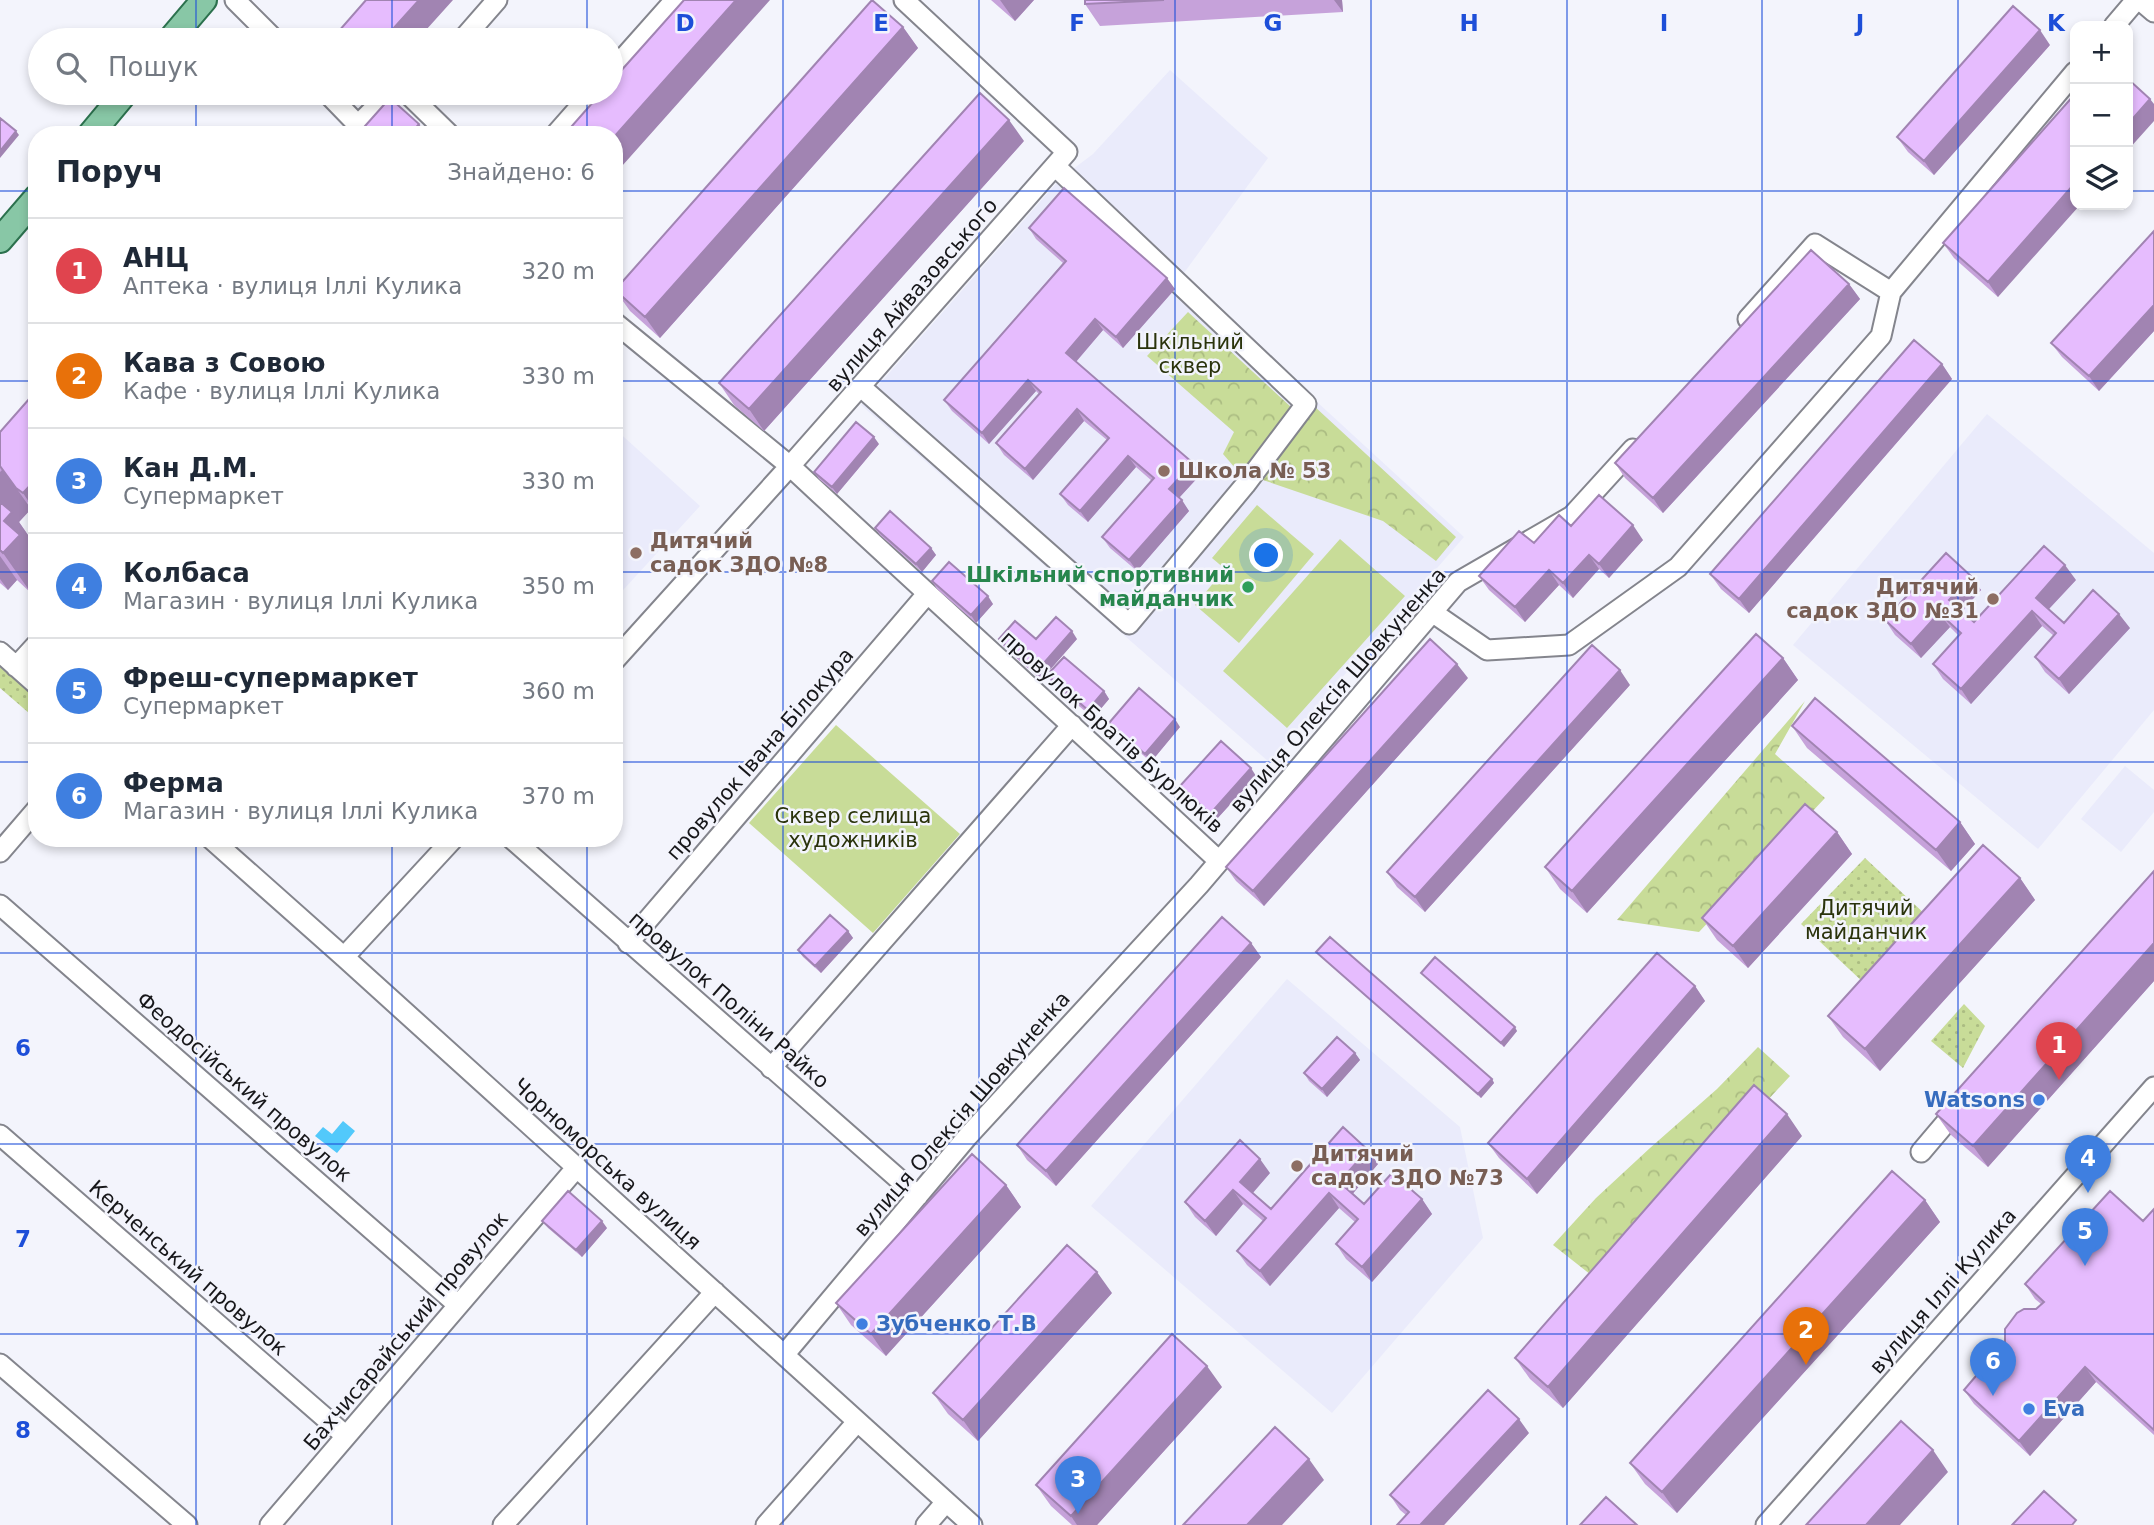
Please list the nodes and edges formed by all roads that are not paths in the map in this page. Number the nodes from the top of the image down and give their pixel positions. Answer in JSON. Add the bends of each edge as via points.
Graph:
{"nodes":[{"id":1,"x":204,"y":0,"type":"edge"},
{"id":2,"x":235,"y":0,"type":"edge"},
{"id":3,"x":497,"y":0,"type":"edge"},
{"id":4,"x":675,"y":0,"type":"edge"},
{"id":5,"x":904,"y":0,"type":"edge"},
{"id":6,"x":2138,"y":0,"type":"edge"},
{"id":7,"x":2154,"y":12,"type":"edge"},
{"id":8,"x":2119,"y":21,"type":"edge"},
{"id":9,"x":180,"y":28,"type":"edge"},
{"id":10,"x":263,"y":28,"type":"edge"},
{"id":11,"x":472,"y":28,"type":"edge"},
{"id":12,"x":623,"y":58,"type":"edge"},
{"id":13,"x":2070,"y":78,"type":"edge"},
{"id":14,"x":115,"y":105,"type":"edge"},
{"id":15,"x":339,"y":105,"type":"edge"},
{"id":16,"x":378,"y":105,"type":"edge"},
{"id":17,"x":422,"y":105,"type":"edge"},
{"id":18,"x":581,"y":105,"type":"edge"},
{"id":19,"x":98,"y":126,"type":"edge"},
{"id":20,"x":442,"y":126,"type":"edge"},
{"id":21,"x":563,"y":126,"type":"edge"},
{"id":22,"x":1061,"y":159,"type":"junction"},
{"id":23,"x":28,"y":207,"type":"edge"},
{"id":24,"x":0,"y":240,"type":"edge"},
{"id":25,"x":1891,"y":292,"type":"junction"},
{"id":26,"x":623,"y":329,"type":"edge"},
{"id":27,"x":1734,"y":334,"type":"edge"},
{"id":28,"x":861,"y":387,"type":"junction"},
{"id":29,"x":1644,"y":435,"type":"edge"},
{"id":30,"x":790,"y":466,"type":"junction"},
{"id":31,"x":927,"y":594,"type":"junction"},
{"id":32,"x":1432,"y":612,"type":"junction"},
{"id":33,"x":623,"y":651,"type":"edge"},
{"id":34,"x":0,"y":652,"type":"edge"},
{"id":35,"x":28,"y":654,"type":"edge"},
{"id":36,"x":16,"y":667,"type":"junction"},
{"id":37,"x":28,"y":677,"type":"edge"},
{"id":38,"x":1072,"y":724,"type":"junction"},
{"id":39,"x":28,"y":819,"type":"edge"},
{"id":40,"x":220,"y":847,"type":"edge"},
{"id":41,"x":446,"y":847,"type":"edge"},
{"id":42,"x":521,"y":847,"type":"edge"},
{"id":43,"x":0,"y":852,"type":"edge"},
{"id":44,"x":1219,"y":861,"type":"junction"},
{"id":45,"x":0,"y":905,"type":"edge"},
{"id":46,"x":628,"y":943,"type":"junction"},
{"id":47,"x":344,"y":957,"type":"junction"},
{"id":48,"x":771,"y":1068,"type":"junction"},
{"id":49,"x":2154,"y":1087,"type":"edge"},
{"id":50,"x":1973,"y":1091,"type":"edge"},
{"id":51,"x":0,"y":1135,"type":"edge"},
{"id":52,"x":1921,"y":1152,"type":"dead end"},
{"id":53,"x":577,"y":1167,"type":"junction"},
{"id":54,"x":918,"y":1196,"type":"junction"},
{"id":55,"x":715,"y":1293,"type":"junction"},
{"id":56,"x":457,"y":1304,"type":"junction"},
{"id":57,"x":784,"y":1355,"type":"junction"},
{"id":58,"x":0,"y":1364,"type":"edge"},
{"id":59,"x":857,"y":1422,"type":"junction"},
{"id":60,"x":346,"y":1436,"type":"junction"},
{"id":61,"x":946,"y":1502,"type":"junction"},
{"id":62,"x":187,"y":1525,"type":"edge"},
{"id":63,"x":270,"y":1525,"type":"edge"},
{"id":64,"x":503,"y":1525,"type":"edge"},
{"id":65,"x":766,"y":1525,"type":"edge"},
{"id":66,"x":926,"y":1525,"type":"edge"},
{"id":67,"x":972,"y":1525,"type":"edge"},
{"id":68,"x":1766,"y":1525,"type":"edge"}],
"edges":[{"from":1,"to":9,"type":"main road"},
{"from":2,"to":10,"type":"street"},
{"from":3,"to":11,"type":"street"},
{"from":4,"to":12,"type":"street"},
{"from":5,"to":22,"type":"street"},
{"from":6,"to":7,"type":"street"},
{"from":6,"to":8,"type":"street"},
{"from":13,"to":25,"type":"street"},
{"from":14,"to":19,"type":"main road"},
{"from":15,"to":16,"type":"street","via":[[358,125]]},
{"from":17,"to":20,"type":"street"},
{"from":18,"to":21,"type":"street"},
{"from":22,"to":28,"type":"street","name":"вулиця Айвазовського"},
{"from":22,"to":28,"type":"street","via":[[1306,404],[1129,624]]},
{"from":23,"to":24,"type":"main road"},
{"from":25,"to":27,"type":"street","via":[[1815,244]]},
{"from":25,"to":32,"type":"street","via":[[1881,336],[1678,567],[1569,645],[1487,650]]},
{"from":26,"to":30,"type":"street"},
{"from":28,"to":30,"type":"street","name":"вулиця Айвазовського"},
{"from":29,"to":32,"type":"street","name":"вулиця Олексія Шовкуненка","via":[[1572,516],[1458,582]]},
{"from":30,"to":31,"type":"street","name":"провулок Братів Бурлюків"},
{"from":30,"to":33,"type":"street","name":"вулиця Айвазовського"},
{"from":31,"to":38,"type":"street","name":"провулок Братів Бурлюків"},
{"from":31,"to":46,"type":"street","name":"провулок Івана Білокура"},
{"from":32,"to":44,"type":"street","name":"вулиця Олексія Шовкуненка"},
{"from":34,"to":36,"type":"street"},
{"from":35,"to":36,"type":"street"},
{"from":36,"to":37,"type":"street"},
{"from":38,"to":44,"type":"street","name":"провулок Братів Бурлюків"},
{"from":38,"to":48,"type":"street"},
{"from":39,"to":43,"type":"street"},
{"from":40,"to":47,"type":"street","name":"Чорноморська вулиця"},
{"from":41,"to":47,"type":"street"},
{"from":42,"to":46,"type":"street","name":"провулок Поліни Райко"},
{"from":44,"to":54,"type":"street","name":"вулиця Олексія Шовкуненка"},
{"from":45,"to":56,"type":"street","name":"Феодосійський провулок"},
{"from":46,"to":48,"type":"street","name":"провулок Поліни Райко"},
{"from":47,"to":53,"type":"street","name":"Чорноморська вулиця"},
{"from":48,"to":54,"type":"street","name":"провулок Поліни Райко"},
{"from":49,"to":68,"type":"street","name":"вулиця Іллі Кулика"},
{"from":50,"to":52,"type":"street"},
{"from":51,"to":60,"type":"street","name":"Керченський провулок"},
{"from":53,"to":55,"type":"street","name":"Чорноморська вулиця"},
{"from":53,"to":56,"type":"street","name":"Бахчисарайський провулок"},
{"from":54,"to":57,"type":"street","name":"вулиця Олексія Шовкуненка"},
{"from":55,"to":57,"type":"street","name":"Чорноморська вулиця"},
{"from":55,"to":64,"type":"street"},
{"from":56,"to":60,"type":"street","name":"Бахчисарайський провулок"},
{"from":57,"to":59,"type":"street","name":"Чорноморська вулиця"},
{"from":58,"to":62,"type":"street"},
{"from":59,"to":61,"type":"street","name":"Чорноморська вулиця"},
{"from":59,"to":65,"type":"street"},
{"from":60,"to":63,"type":"street","name":"Бахчисарайський провулок"},
{"from":61,"to":66,"type":"street"},
{"from":61,"to":67,"type":"street","name":"Чорноморська вулиця"}]}
